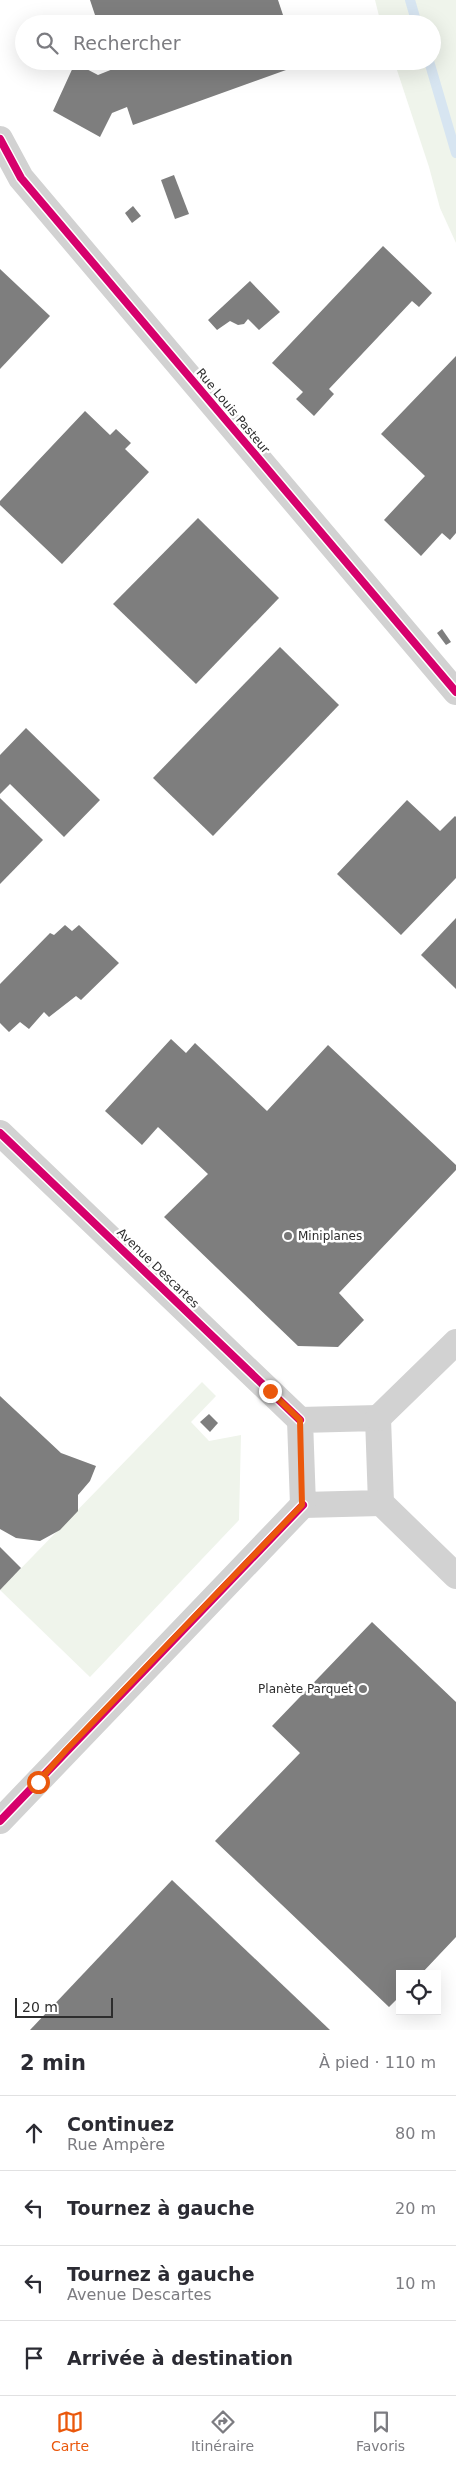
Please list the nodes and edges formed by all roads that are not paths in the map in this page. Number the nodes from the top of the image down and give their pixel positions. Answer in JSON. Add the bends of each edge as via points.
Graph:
{"nodes":[{"id":1,"x":0,"y":139,"type":"edge"},
{"id":2,"x":456,"y":692,"type":"edge"},
{"id":3,"x":0,"y":1133,"type":"edge"},
{"id":4,"x":456,"y":1342,"type":"edge"},
{"id":5,"x":378,"y":1418,"type":"junction"},
{"id":6,"x":300,"y":1420,"type":"junction"},
{"id":7,"x":380,"y":1503,"type":"junction"},
{"id":8,"x":302,"y":1505,"type":"junction"},
{"id":9,"x":456,"y":1576,"type":"edge"},
{"id":10,"x":0,"y":1822,"type":"edge"}],
"edges":[{"from":1,"to":2,"type":"street","name":"Rue Louis Pasteur","via":[[21,178]]},
{"from":3,"to":6,"type":"street","name":"Avenue Descartes"},
{"from":4,"to":5,"type":"street"},
{"from":5,"to":6,"type":"street"},
{"from":5,"to":7,"type":"street"},
{"from":6,"to":8,"type":"street"},
{"from":7,"to":8,"type":"street"},
{"from":7,"to":9,"type":"street"},
{"from":8,"to":10,"type":"street"}]}
